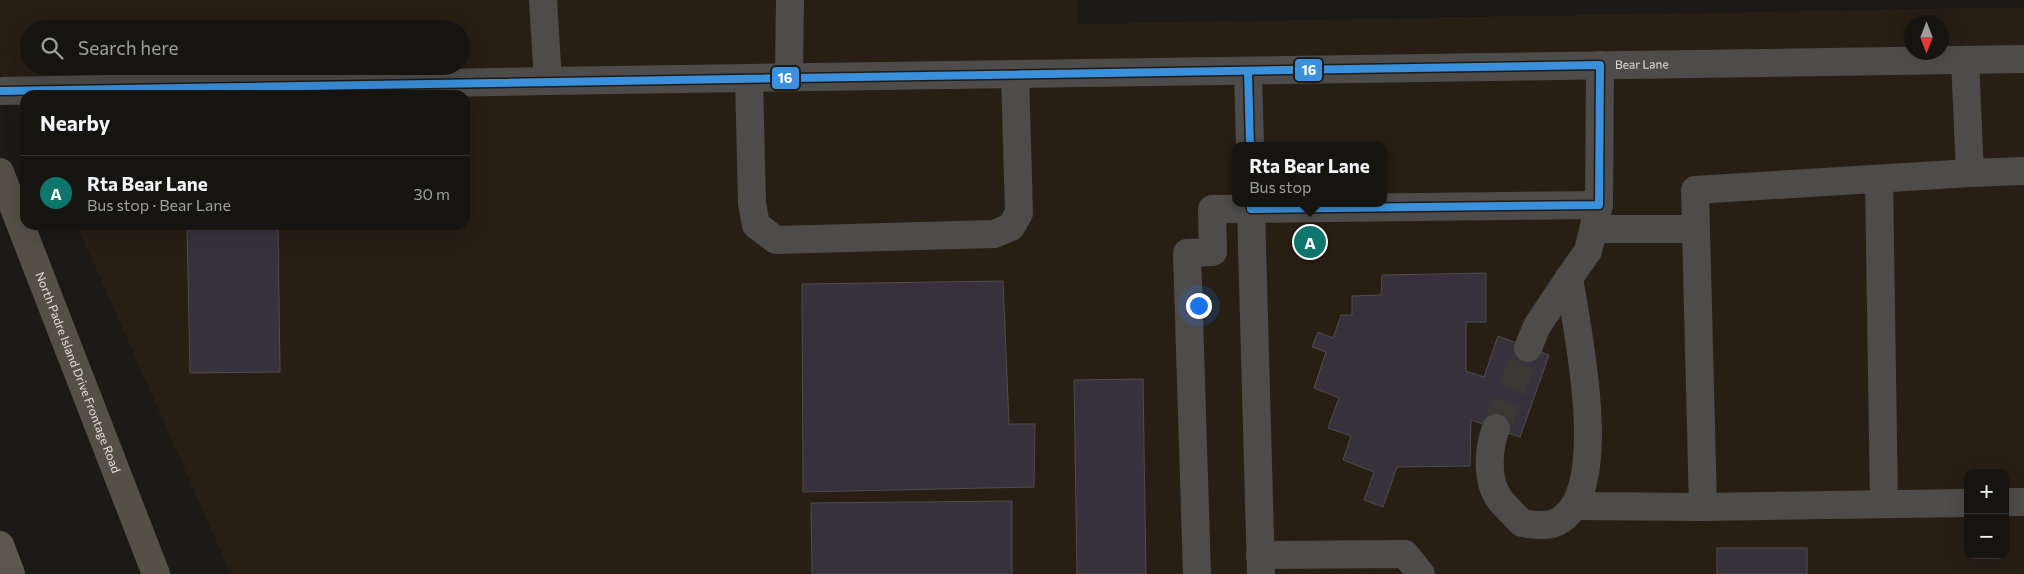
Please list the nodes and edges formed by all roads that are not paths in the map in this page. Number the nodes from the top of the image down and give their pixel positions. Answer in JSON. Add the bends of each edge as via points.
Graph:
{"nodes":[{"id":1,"x":543,"y":0,"type":"edge"},
{"id":2,"x":790,"y":0,"type":"edge"},
{"id":3,"x":2024,"y":59,"type":"edge"},
{"id":4,"x":1965,"y":60,"type":"junction"},
{"id":5,"x":1600,"y":66,"type":"junction"},
{"id":6,"x":1248,"y":72,"type":"junction"},
{"id":7,"x":1015,"y":74,"type":"junction"},
{"id":8,"x":789,"y":77,"type":"junction"},
{"id":9,"x":749,"y":78,"type":"junction"},
{"id":10,"x":548,"y":81,"type":"junction"},
{"id":11,"x":55,"y":90,"type":"edge"},
{"id":12,"x":0,"y":91,"type":"edge"},
{"id":13,"x":20,"y":91,"type":"edge"},
{"id":14,"x":1250,"y":142,"type":"edge"},
{"id":15,"x":2024,"y":170,"type":"edge"},
{"id":16,"x":0,"y":172,"type":"edge"},
{"id":17,"x":1970,"y":172,"type":"junction"},
{"id":18,"x":1879,"y":179,"type":"junction"},
{"id":19,"x":1238,"y":207,"type":"edge"},
{"id":20,"x":1251,"y":207,"type":"edge"},
{"id":21,"x":1282,"y":207,"type":"edge"},
{"id":22,"x":1597,"y":217,"type":"junction"},
{"id":23,"x":20,"y":221,"type":"edge"},
{"id":24,"x":0,"y":226,"type":"edge"},
{"id":25,"x":1696,"y":229,"type":"junction"},
{"id":26,"x":24,"y":230,"type":"edge"},
{"id":27,"x":33,"y":253,"type":"junction"},
{"id":28,"x":1569,"y":278,"type":"junction"},
{"id":29,"x":1528,"y":348,"type":"tunnel mouth"},
{"id":30,"x":1496,"y":428,"type":"tunnel mouth"},
{"id":31,"x":2009,"y":502,"type":"edge"},
{"id":32,"x":2024,"y":502,"type":"edge"},
{"id":33,"x":1964,"y":503,"type":"edge"},
{"id":34,"x":1884,"y":504,"type":"junction"},
{"id":35,"x":1574,"y":506,"type":"junction"},
{"id":36,"x":1703,"y":506,"type":"junction"},
{"id":37,"x":0,"y":545,"type":"edge"},
{"id":38,"x":1261,"y":564,"type":"edge"},
{"id":39,"x":11,"y":574,"type":"edge"},
{"id":40,"x":156,"y":574,"type":"edge"},
{"id":41,"x":1196,"y":574,"type":"edge"},
{"id":42,"x":1421,"y":574,"type":"edge"}],
"edges":[{"from":1,"to":10,"type":"street"},
{"from":2,"to":8,"type":"street"},
{"from":3,"to":4,"type":"street","name":"Bear Lane"},
{"from":4,"to":5,"type":"street","name":"Bear Lane"},
{"from":4,"to":17,"type":"street"},
{"from":5,"to":6,"type":"street","name":"Bear Lane"},
{"from":5,"to":22,"type":"street"},
{"from":6,"to":7,"type":"street","name":"Bear Lane"},
{"from":6,"to":14,"type":"street"},
{"from":7,"to":8,"type":"street","name":"Bear Lane"},
{"from":7,"to":9,"type":"street","via":[[1019,213],[1011,227],[994,234],[776,240],[756,225],[752,203]]},
{"from":8,"to":9,"type":"street","name":"Bear Lane"},
{"from":9,"to":10,"type":"street","name":"Bear Lane"},
{"from":10,"to":11,"type":"street","name":"Bear Lane"},
{"from":12,"to":13,"type":"street","name":"Bear Lane"},
{"from":15,"to":17,"type":"street"},
{"from":16,"to":23,"type":"main road","name":"North Padre Island Drive Frontage Road"},
{"from":17,"to":18,"type":"street"},
{"from":18,"to":25,"type":"street","via":[[1695,190]]},
{"from":18,"to":34,"type":"street"},
{"from":19,"to":41,"type":"street","via":[[1212,209],[1213,252],[1187,253]]},
{"from":20,"to":38,"type":"street"},
{"from":21,"to":22,"type":"street"},
{"from":22,"to":25,"type":"street"},
{"from":22,"to":28,"type":"street","via":[[1588,251]]},
{"from":24,"to":27,"type":"main road"},
{"from":25,"to":36,"type":"street"},
{"from":26,"to":27,"type":"main road","name":"North Padre Island Drive Frontage Road"},
{"from":27,"to":40,"type":"main road","name":"North Padre Island Drive Frontage Road"},
{"from":28,"to":29,"type":"street","via":[[1537,326]]},
{"from":28,"to":35,"type":"street","via":[[1590,440],[1584,478]]},
{"from":30,"to":35,"type":"street","via":[[1489,445],[1489,468],[1499,498],[1522,523],[1545,526],[1562,519]]},
{"from":31,"to":32,"type":"street"},
{"from":33,"to":34,"type":"street"},
{"from":34,"to":36,"type":"street"},
{"from":35,"to":36,"type":"street"},
{"from":37,"to":39,"type":"highway"},
{"from":38,"to":42,"type":"street","via":[[1405,554]]}]}
